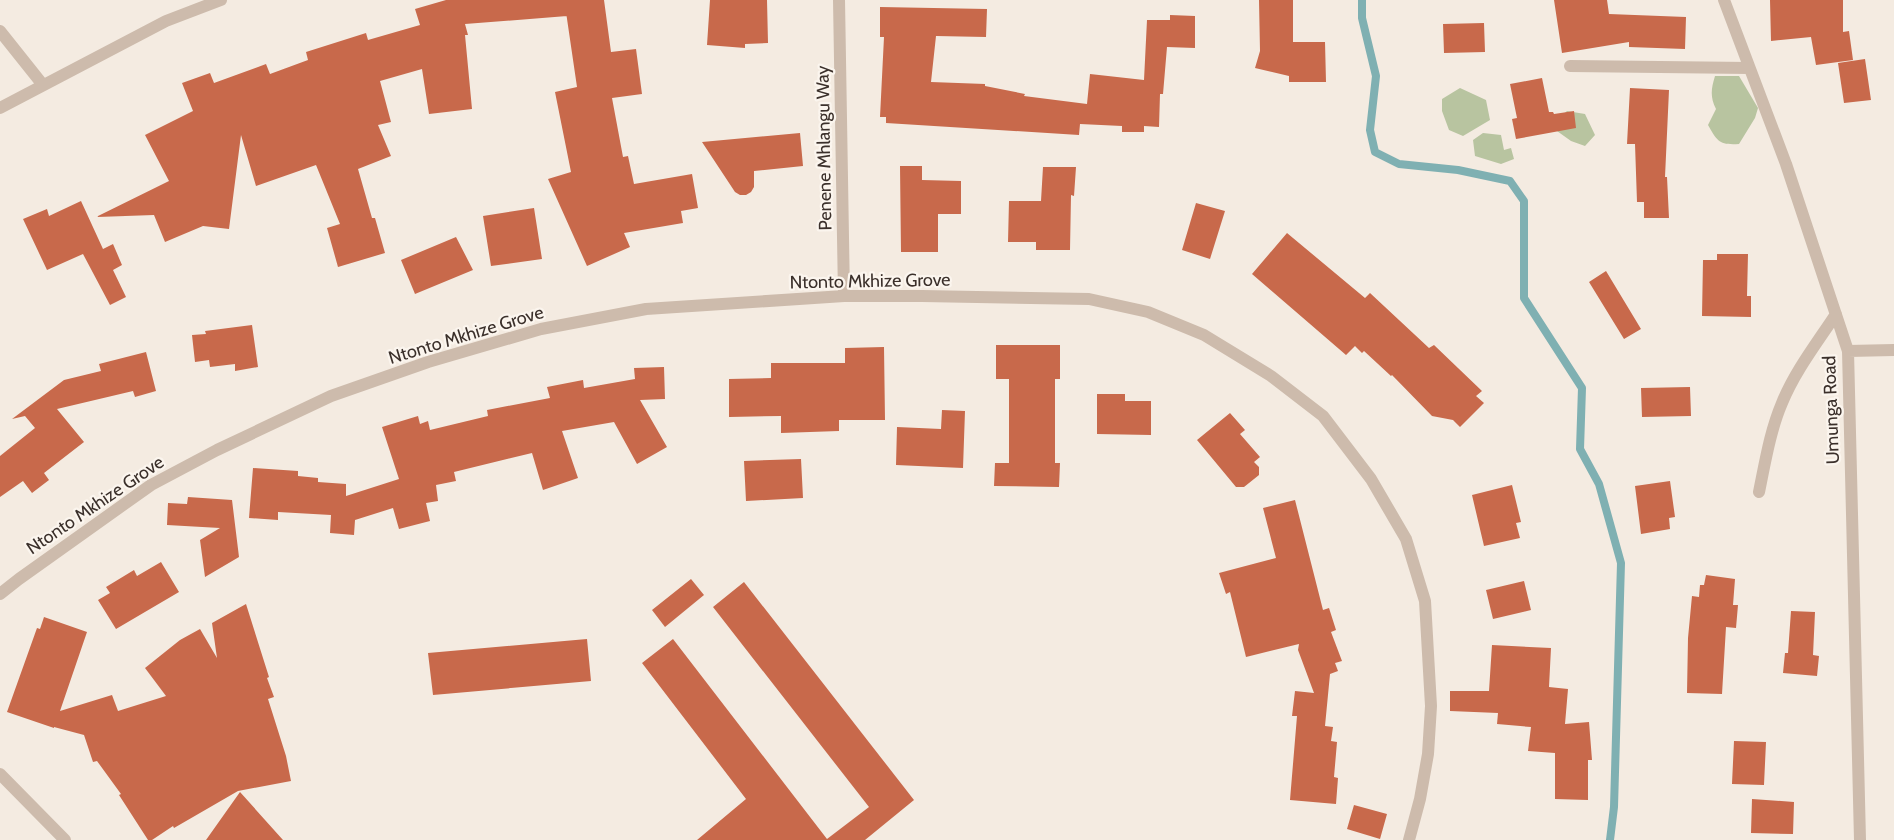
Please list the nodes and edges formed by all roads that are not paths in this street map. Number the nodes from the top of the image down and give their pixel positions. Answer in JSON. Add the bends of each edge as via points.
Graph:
{"nodes":[{"id":1,"x":221,"y":0,"type":"edge"},
{"id":2,"x":839,"y":0,"type":"edge"},
{"id":3,"x":1724,"y":0,"type":"edge"},
{"id":4,"x":0,"y":31,"type":"edge"},
{"id":5,"x":1570,"y":66,"type":"dead end"},
{"id":6,"x":1749,"y":68,"type":"junction"},
{"id":7,"x":43,"y":85,"type":"junction"},
{"id":8,"x":0,"y":108,"type":"edge"},
{"id":9,"x":844,"y":296,"type":"junction"},
{"id":10,"x":1836,"y":314,"type":"junction"},
{"id":11,"x":1894,"y":350,"type":"edge"},
{"id":12,"x":1848,"y":351,"type":"junction"},
{"id":13,"x":1759,"y":492,"type":"dead end"},
{"id":14,"x":0,"y":594,"type":"edge"},
{"id":15,"x":0,"y":774,"type":"edge"},
{"id":16,"x":65,"y":840,"type":"edge"},
{"id":17,"x":1409,"y":840,"type":"edge"},
{"id":18,"x":1860,"y":840,"type":"edge"}],
"edges":[{"from":1,"to":7,"type":"street","via":[[166,21]]},
{"from":2,"to":9,"type":"street","name":"Penene Mhlangu Way"},
{"from":3,"to":6,"type":"street","name":"Umunga Road"},
{"from":4,"to":7,"type":"street"},
{"from":5,"to":6,"type":"street"},
{"from":6,"to":10,"type":"street","name":"Umunga Road","via":[[1786,164]]},
{"from":7,"to":8,"type":"street"},
{"from":9,"to":14,"type":"street","name":"Ntonto Mkhize Grove","via":[[646,310],[540,329],[428,362],[331,396],[151,485]]},
{"from":9,"to":17,"type":"street","name":"Ntonto Mkhize Grove","via":[[1090,299],[1148,312],[1204,336],[1271,376],[1323,416],[1371,479],[1406,539],[1425,601],[1431,706],[1428,754]]},
{"from":10,"to":12,"type":"street","name":"Umunga Road"},
{"from":10,"to":13,"type":"street","via":[[1798,371],[1782,404]]},
{"from":11,"to":12,"type":"street"},
{"from":12,"to":18,"type":"street","name":"Umunga Road"},
{"from":15,"to":16,"type":"street"}]}
